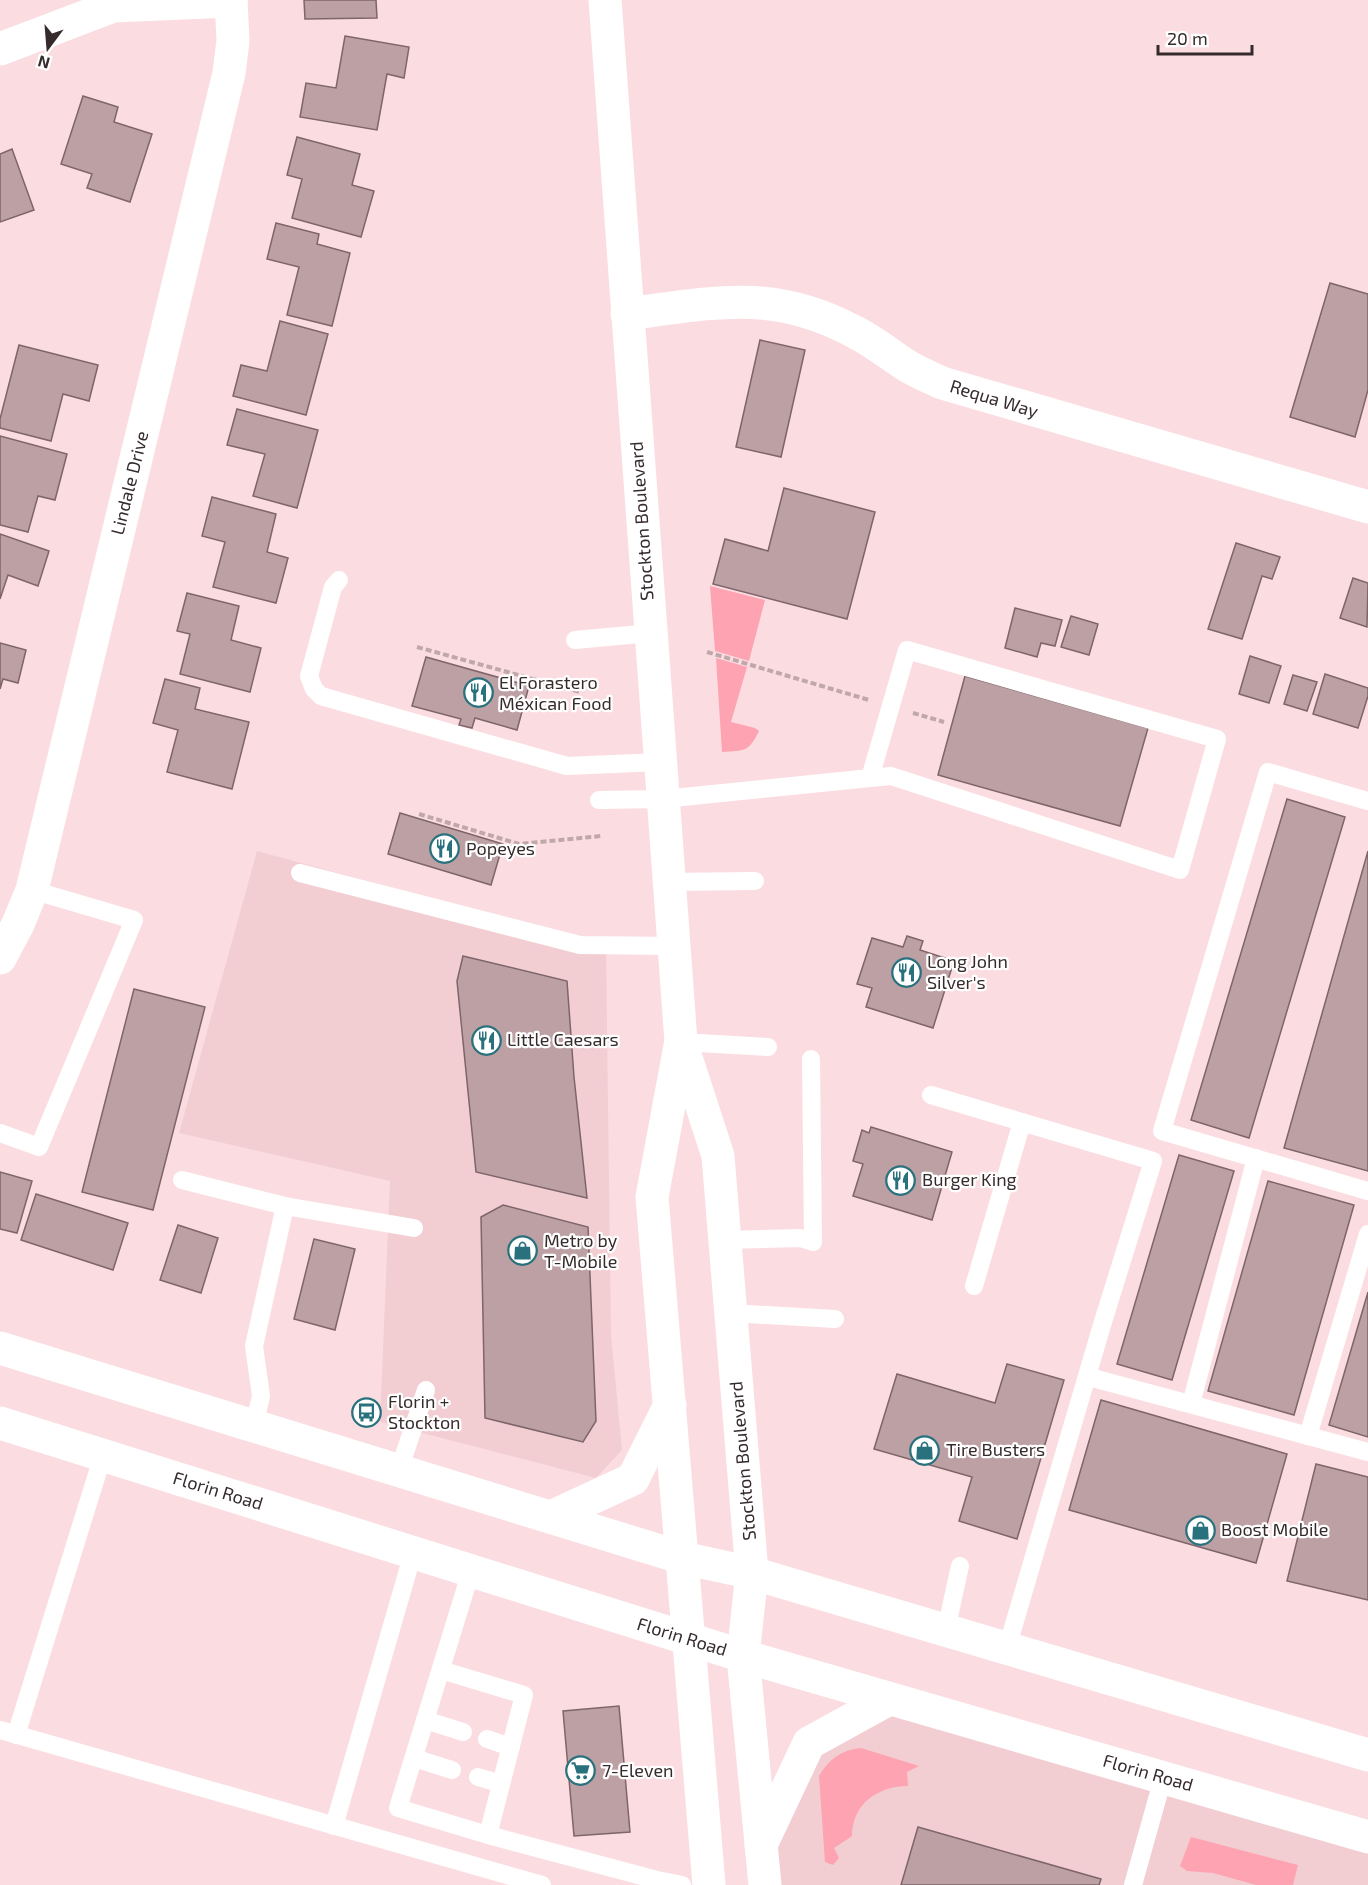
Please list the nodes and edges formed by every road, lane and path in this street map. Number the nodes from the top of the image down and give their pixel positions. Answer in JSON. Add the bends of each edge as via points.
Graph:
{"nodes":[{"id":1,"x":605,"y":0,"type":"edge"},
{"id":2,"x":231,"y":1,"type":"edge"},
{"id":3,"x":0,"y":50,"type":"edge"},
{"id":4,"x":627,"y":314,"type":"junction"},
{"id":5,"x":1368,"y":507,"type":"edge"},
{"id":6,"x":339,"y":580,"type":"dead end"},
{"id":7,"x":651,"y":633,"type":"junction"},
{"id":8,"x":575,"y":640,"type":"dead end"},
{"id":9,"x":417,"y":647,"type":"dead end"},
{"id":10,"x":706,"y":652,"type":"dead end"},
{"id":11,"x":580,"y":692,"type":"dead end"},
{"id":12,"x":891,"y":707,"type":"junction"},
{"id":13,"x":944,"y":722,"type":"dead end"},
{"id":14,"x":660,"y":762,"type":"junction"},
{"id":15,"x":870,"y":778,"type":"junction"},
{"id":16,"x":663,"y":799,"type":"junction"},
{"id":17,"x":599,"y":800,"type":"dead end"},
{"id":18,"x":1368,"y":801,"type":"edge"},
{"id":19,"x":419,"y":814,"type":"dead end"},
{"id":20,"x":601,"y":836,"type":"dead end"},
{"id":21,"x":300,"y":873,"type":"dead end"},
{"id":22,"x":755,"y":881,"type":"dead end"},
{"id":23,"x":669,"y":882,"type":"junction"},
{"id":24,"x":32,"y":890,"type":"junction"},
{"id":25,"x":674,"y":946,"type":"junction"},
{"id":26,"x":0,"y":958,"type":"edge"},
{"id":27,"x":681,"y":1042,"type":"junction"},
{"id":28,"x":768,"y":1047,"type":"dead end"},
{"id":29,"x":811,"y":1059,"type":"dead end"},
{"id":30,"x":931,"y":1095,"type":"dead end"},
{"id":31,"x":1022,"y":1122,"type":"junction"},
{"id":32,"x":0,"y":1133,"type":"edge"},
{"id":33,"x":1256,"y":1158,"type":"junction"},
{"id":34,"x":182,"y":1180,"type":"dead end"},
{"id":35,"x":1368,"y":1191,"type":"edge"},
{"id":36,"x":285,"y":1206,"type":"junction"},
{"id":37,"x":414,"y":1228,"type":"dead end"},
{"id":38,"x":1368,"y":1234,"type":"edge"},
{"id":39,"x":725,"y":1240,"type":"junction"},
{"id":40,"x":974,"y":1286,"type":"dead end"},
{"id":41,"x":731,"y":1313,"type":"junction"},
{"id":42,"x":834,"y":1319,"type":"dead end"},
{"id":43,"x":0,"y":1348,"type":"edge"},
{"id":44,"x":1089,"y":1377,"type":"junction"},
{"id":45,"x":426,"y":1390,"type":"dead end"},
{"id":46,"x":1191,"y":1404,"type":"junction"},
{"id":47,"x":670,"y":1405,"type":"junction"},
{"id":48,"x":0,"y":1423,"type":"edge"},
{"id":49,"x":254,"y":1426,"type":"junction"},
{"id":50,"x":1308,"y":1436,"type":"junction"},
{"id":51,"x":1368,"y":1452,"type":"edge"},
{"id":52,"x":103,"y":1455,"type":"junction"},
{"id":53,"x":399,"y":1470,"type":"junction"},
{"id":54,"x":551,"y":1517,"type":"junction"},
{"id":55,"x":413,"y":1553,"type":"junction"},
{"id":56,"x":683,"y":1558,"type":"junction"},
{"id":57,"x":960,"y":1566,"type":"dead end"},
{"id":58,"x":471,"y":1571,"type":"junction"},
{"id":59,"x":752,"y":1573,"type":"junction"},
{"id":60,"x":946,"y":1630,"type":"junction"},
{"id":61,"x":689,"y":1640,"type":"junction"},
{"id":62,"x":1007,"y":1648,"type":"junction"},
{"id":63,"x":743,"y":1656,"type":"junction"},
{"id":64,"x":441,"y":1670,"type":"junction"},
{"id":65,"x":889,"y":1698,"type":"junction"},
{"id":66,"x":425,"y":1720,"type":"junction"},
{"id":67,"x":463,"y":1732,"type":"dead end"},
{"id":68,"x":8,"y":1733,"type":"edge"},
{"id":69,"x":487,"y":1739,"type":"dead end"},
{"id":70,"x":511,"y":1747,"type":"junction"},
{"id":71,"x":1367,"y":1751,"type":"edge"},
{"id":72,"x":414,"y":1758,"type":"junction"},
{"id":73,"x":452,"y":1770,"type":"dead end"},
{"id":74,"x":478,"y":1777,"type":"dead end"},
{"id":75,"x":1163,"y":1778,"type":"junction"},
{"id":76,"x":501,"y":1784,"type":"junction"},
{"id":77,"x":334,"y":1826,"type":"junction"},
{"id":78,"x":488,"y":1835,"type":"junction"},
{"id":79,"x":1368,"y":1837,"type":"edge"},
{"id":80,"x":761,"y":1845,"type":"junction"},
{"id":81,"x":542,"y":1885,"type":"edge"},
{"id":82,"x":682,"y":1885,"type":"edge"},
{"id":83,"x":709,"y":1885,"type":"edge"},
{"id":84,"x":765,"y":1885,"type":"edge"},
{"id":85,"x":1132,"y":1885,"type":"edge"}],
"edges":[{"from":1,"to":4,"type":"main road","name":"Stockton Boulevard"},
{"from":2,"to":3,"type":"main road","via":[[113,6]]},
{"from":2,"to":24,"type":"main road","name":"Lindale Drive","via":[[233,40],[229,74]]},
{"from":4,"to":5,"type":"main road","name":"Requa Way","via":[[724,301],[791,306],[853,330],[942,383]]},
{"from":4,"to":7,"type":"main road","name":"Stockton Boulevard"},
{"from":6,"to":14,"type":"lane","via":[[333,587],[309,676],[321,696],[567,766]]},
{"from":7,"to":8,"type":"lane"},
{"from":7,"to":14,"type":"main road","name":"Stockton Boulevard"},
{"from":9,"to":11,"type":"path"},
{"from":10,"to":12,"type":"path"},
{"from":12,"to":13,"type":"path"},
{"from":12,"to":15,"type":"lane"},
{"from":12,"to":15,"type":"lane","via":[[907,650],[1217,739],[1180,870],[891,776]]},
{"from":14,"to":16,"type":"main road","name":"Stockton Boulevard"},
{"from":15,"to":16,"type":"lane"},
{"from":16,"to":17,"type":"lane"},
{"from":16,"to":23,"type":"main road","name":"Stockton Boulevard"},
{"from":18,"to":33,"type":"lane","via":[[1268,772],[1162,1131]]},
{"from":19,"to":20,"type":"path","via":[[519,844]]},
{"from":21,"to":25,"type":"lane","via":[[580,945]]},
{"from":22,"to":23,"type":"lane"},
{"from":23,"to":25,"type":"main road","name":"Stockton Boulevard"},
{"from":24,"to":26,"type":"main road","name":"Lindale Drive"},
{"from":24,"to":32,"type":"lane","via":[[134,920],[39,1148]]},
{"from":25,"to":27,"type":"main road","name":"Stockton Boulevard"},
{"from":27,"to":28,"type":"lane"},
{"from":27,"to":39,"type":"main road","name":"Stockton Boulevard","via":[[718,1156]]},
{"from":27,"to":47,"type":"main road","name":"Stockton Boulevard","via":[[652,1197]]},
{"from":29,"to":39,"type":"lane","via":[[813,1242],[800,1238]]},
{"from":30,"to":31,"type":"lane"},
{"from":31,"to":40,"type":"lane"},
{"from":31,"to":44,"type":"lane","via":[[1153,1161]]},
{"from":33,"to":35,"type":"lane"},
{"from":33,"to":46,"type":"lane"},
{"from":34,"to":36,"type":"lane"},
{"from":36,"to":37,"type":"lane"},
{"from":36,"to":49,"type":"lane","via":[[254,1346],[261,1396]]},
{"from":38,"to":50,"type":"lane"},
{"from":39,"to":41,"type":"main road","name":"Stockton Boulevard"},
{"from":41,"to":42,"type":"lane"},
{"from":41,"to":59,"type":"main road","name":"Stockton Boulevard"},
{"from":43,"to":49,"type":"main road"},
{"from":44,"to":46,"type":"lane"},
{"from":44,"to":62,"type":"lane"},
{"from":45,"to":53,"type":"lane"},
{"from":46,"to":50,"type":"lane"},
{"from":47,"to":54,"type":"main road","via":[[633,1479]]},
{"from":47,"to":56,"type":"main road","name":"Stockton Boulevard"},
{"from":48,"to":52,"type":"main road","name":"Florin Road"},
{"from":49,"to":53,"type":"main road"},
{"from":50,"to":51,"type":"lane"},
{"from":52,"to":55,"type":"main road","name":"Florin Road"},
{"from":52,"to":68,"type":"lane"},
{"from":53,"to":54,"type":"main road"},
{"from":54,"to":56,"type":"main road"},
{"from":55,"to":58,"type":"main road","name":"Florin Road"},
{"from":55,"to":77,"type":"lane"},
{"from":56,"to":59,"type":"main road"},
{"from":56,"to":61,"type":"main road","name":"Stockton Boulevard"},
{"from":57,"to":60,"type":"lane"},
{"from":58,"to":61,"type":"main road","name":"Florin Road"},
{"from":58,"to":64,"type":"lane"},
{"from":59,"to":60,"type":"main road"},
{"from":59,"to":63,"type":"main road","name":"Stockton Boulevard"},
{"from":60,"to":62,"type":"main road"},
{"from":61,"to":63,"type":"main road","name":"Florin Road"},
{"from":61,"to":83,"type":"main road","name":"Stockton Boulevard"},
{"from":62,"to":71,"type":"main road"},
{"from":63,"to":65,"type":"main road","name":"Florin Road"},
{"from":63,"to":80,"type":"main road","name":"Stockton Boulevard"},
{"from":64,"to":66,"type":"lane"},
{"from":64,"to":70,"type":"lane","via":[[524,1695]]},
{"from":65,"to":75,"type":"main road","name":"Florin Road"},
{"from":65,"to":80,"type":"main road","via":[[809,1743]]},
{"from":66,"to":67,"type":"lane"},
{"from":66,"to":72,"type":"lane"},
{"from":68,"to":77,"type":"lane"},
{"from":69,"to":70,"type":"lane"},
{"from":70,"to":76,"type":"lane"},
{"from":72,"to":73,"type":"lane"},
{"from":72,"to":78,"type":"lane","via":[[398,1808]]},
{"from":74,"to":76,"type":"lane"},
{"from":75,"to":79,"type":"main road","name":"Florin Road"},
{"from":75,"to":85,"type":"lane"},
{"from":76,"to":78,"type":"lane"},
{"from":77,"to":81,"type":"lane"},
{"from":78,"to":82,"type":"lane"},
{"from":80,"to":84,"type":"main road","name":"Stockton Boulevard"}]}
